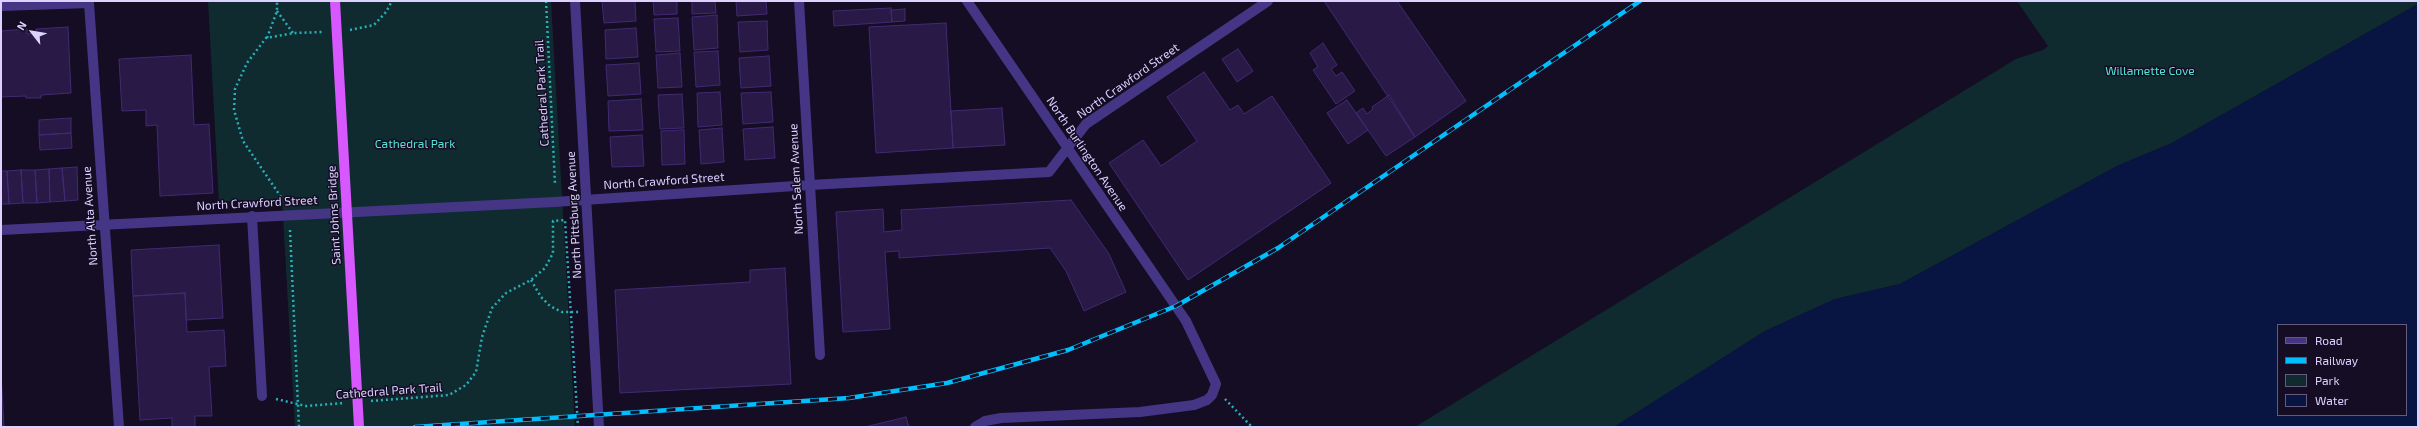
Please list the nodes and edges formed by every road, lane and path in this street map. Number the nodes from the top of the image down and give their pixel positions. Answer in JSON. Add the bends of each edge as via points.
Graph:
{"nodes":[{"id":1,"x":278,"y":1,"type":"edge"},
{"id":2,"x":335,"y":1,"type":"edge"},
{"id":3,"x":392,"y":1,"type":"edge"},
{"id":4,"x":546,"y":1,"type":"edge"},
{"id":5,"x":575,"y":1,"type":"edge"},
{"id":6,"x":799,"y":1,"type":"edge"},
{"id":7,"x":967,"y":1,"type":"edge"},
{"id":8,"x":1268,"y":1,"type":"edge"},
{"id":9,"x":1,"y":6,"type":"edge"},
{"id":10,"x":277,"y":11,"type":"junction"},
{"id":11,"x":346,"y":30,"type":"dead end"},
{"id":12,"x":331,"y":31,"type":"dead end"},
{"id":13,"x":294,"y":33,"type":"junction"},
{"id":14,"x":266,"y":38,"type":"junction"},
{"id":15,"x":1068,"y":148,"type":"junction"},
{"id":16,"x":555,"y":184,"type":"dead end"},
{"id":17,"x":810,"y":185,"type":"junction"},
{"id":18,"x":281,"y":197,"type":"dead end"},
{"id":19,"x":586,"y":199,"type":"junction"},
{"id":20,"x":252,"y":216,"type":"junction"},
{"id":21,"x":103,"y":225,"type":"junction"},
{"id":22,"x":1,"y":230,"type":"edge"},
{"id":23,"x":290,"y":230,"type":"dead end"},
{"id":24,"x":531,"y":280,"type":"junction"},
{"id":25,"x":593,"y":310,"type":"junction"},
{"id":26,"x":571,"y":313,"type":"junction"},
{"id":27,"x":820,"y":355,"type":"dead end"},
{"id":28,"x":1215,"y":389,"type":"junction"},
{"id":29,"x":262,"y":396,"type":"joint"},
{"id":30,"x":363,"y":402,"type":"dead end"},
{"id":31,"x":348,"y":403,"type":"dead end"},
{"id":32,"x":299,"y":404,"type":"junction"},
{"id":33,"x":119,"y":427,"type":"edge"},
{"id":34,"x":299,"y":427,"type":"edge"},
{"id":35,"x":359,"y":427,"type":"edge"},
{"id":36,"x":578,"y":427,"type":"edge"},
{"id":37,"x":599,"y":427,"type":"edge"},
{"id":38,"x":975,"y":427,"type":"edge"},
{"id":39,"x":1252,"y":427,"type":"edge"}],
"edges":[{"from":1,"to":10,"type":"path"},
{"from":2,"to":35,"type":"main road","name":"Saint Johns Bridge","bridge":true},
{"from":3,"to":11,"type":"path","via":[[374,25]]},
{"from":4,"to":16,"type":"path","name":"Cathedral Park Trail"},
{"from":5,"to":19,"type":"street","name":"North Pittsburg Avenue"},
{"from":6,"to":17,"type":"street","name":"North Salem Avenue"},
{"from":7,"to":15,"type":"street","name":"North Burlington Avenue"},
{"from":8,"to":15,"type":"street","name":"North Crawford Street","via":[[1086,124]]},
{"from":9,"to":21,"type":"street","name":"North Alta Avenue","via":[[89,3]]},
{"from":10,"to":13,"type":"path"},
{"from":10,"to":14,"type":"path"},
{"from":12,"to":13,"type":"path"},
{"from":13,"to":14,"type":"path"},
{"from":14,"to":18,"type":"path","via":[[254,52],[239,78],[235,89],[234,110],[245,146]]},
{"from":15,"to":17,"type":"street","name":"North Crawford Street","via":[[1049,172]]},
{"from":15,"to":28,"type":"street","name":"North Burlington Avenue","via":[[1186,321],[1213,376]]},
{"from":17,"to":19,"type":"street","name":"North Crawford Street"},
{"from":17,"to":27,"type":"street","name":"North Salem Avenue"},
{"from":19,"to":20,"type":"street","name":"North Crawford Street"},
{"from":19,"to":25,"type":"street","name":"North Pittsburg Avenue"},
{"from":20,"to":21,"type":"street","name":"North Crawford Street"},
{"from":20,"to":29,"type":"street"},
{"from":21,"to":22,"type":"street","name":"North Crawford Street"},
{"from":21,"to":33,"type":"street","name":"North Alta Avenue"},
{"from":23,"to":32,"type":"path"},
{"from":24,"to":26,"type":"path","via":[[550,306]]},
{"from":24,"to":26,"type":"path","name":"Cathedral Park Trail","via":[[550,260],[553,253],[553,221],[565,220]]},
{"from":24,"to":30,"type":"path","name":"Cathedral Park Trail","via":[[506,293],[492,308],[482,337],[476,372],[458,391],[450,395]]},
{"from":25,"to":26,"type":"path"},
{"from":25,"to":37,"type":"street","name":"North Pittsburg Avenue"},
{"from":26,"to":36,"type":"path","name":"Cathedral Park Trail"},
{"from":28,"to":38,"type":"street","via":[[1207,400],[1194,404],[1140,412],[1001,418],[985,421]]},
{"from":28,"to":39,"type":"path"},
{"from":29,"to":32,"type":"path","name":"Cathedral Park Trail"},
{"from":31,"to":32,"type":"path","name":"Cathedral Park Trail","via":[[306,406]]},
{"from":32,"to":34,"type":"path"}]}
